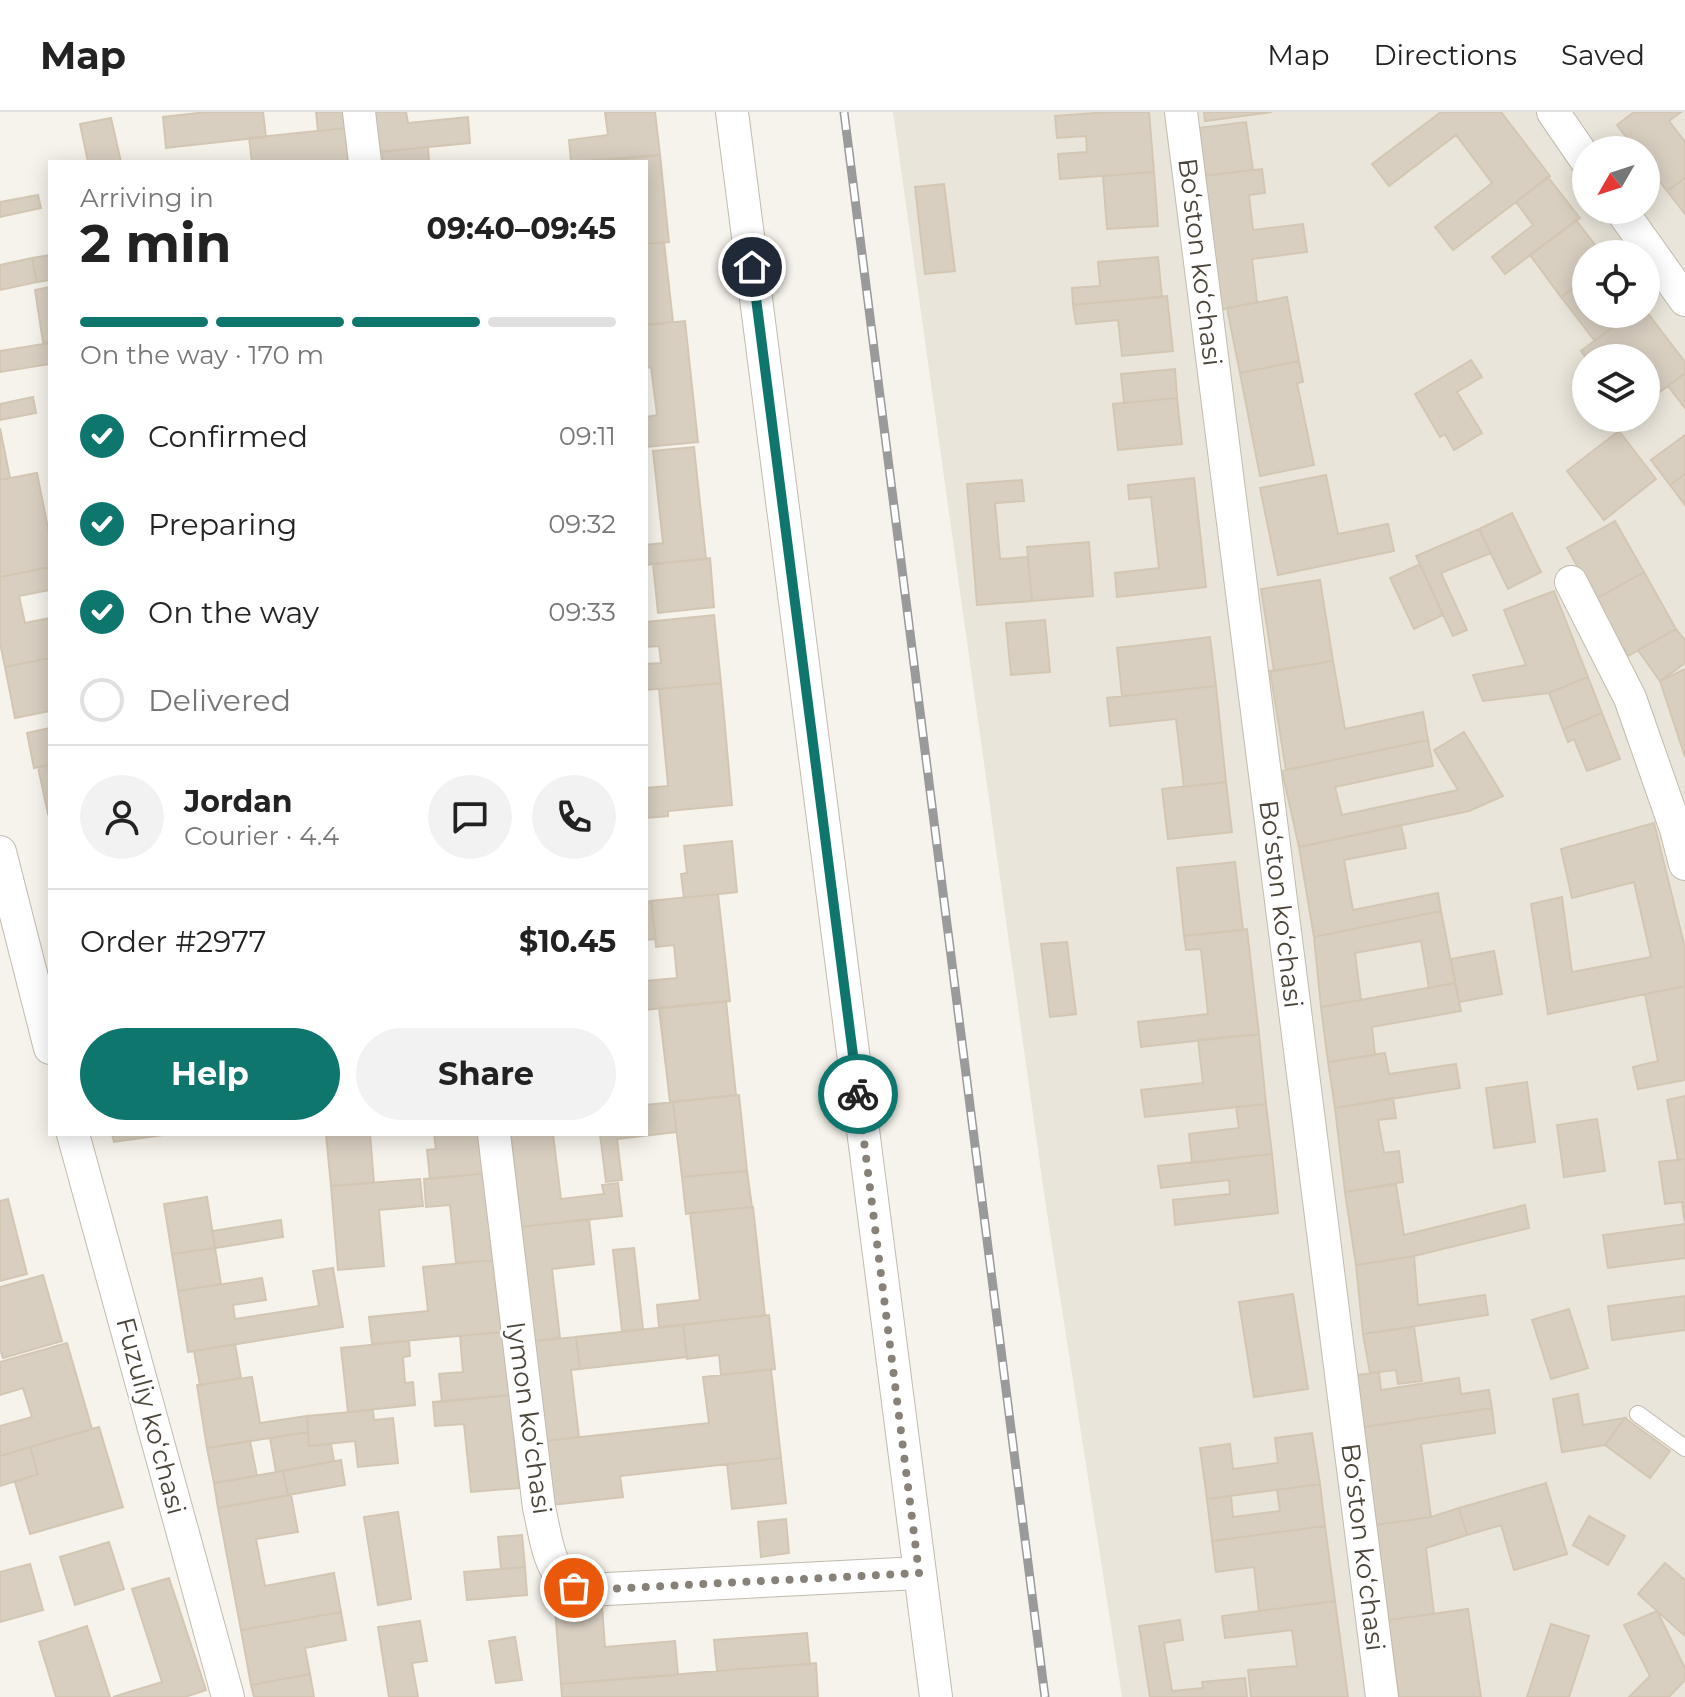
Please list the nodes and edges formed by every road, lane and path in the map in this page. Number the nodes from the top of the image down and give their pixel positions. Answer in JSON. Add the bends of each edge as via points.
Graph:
{"nodes":[{"id":1,"x":359,"y":112,"type":"edge"},
{"id":2,"x":732,"y":112,"type":"edge"},
{"id":3,"x":1181,"y":112,"type":"edge"},
{"id":4,"x":1553,"y":112,"type":"edge"},
{"id":5,"x":1572,"y":140,"type":"edge"},
{"id":6,"x":365,"y":160,"type":"edge"},
{"id":7,"x":1631,"y":224,"type":"edge"},
{"id":8,"x":1685,"y":300,"type":"edge"},
{"id":9,"x":1571,"y":582,"type":"dead end"},
{"id":10,"x":0,"y":852,"type":"edge"},
{"id":11,"x":1685,"y":864,"type":"edge"},
{"id":12,"x":48,"y":1040,"type":"edge"},
{"id":13,"x":74,"y":1136,"type":"edge"},
{"id":14,"x":494,"y":1136,"type":"edge"},
{"id":15,"x":1638,"y":1414,"type":"dead end"},
{"id":16,"x":1685,"y":1448,"type":"edge"},
{"id":17,"x":919,"y":1573,"type":"junction"},
{"id":18,"x":228,"y":1697,"type":"edge"},
{"id":19,"x":936,"y":1697,"type":"edge"},
{"id":20,"x":1382,"y":1697,"type":"edge"}],
"edges":[{"from":1,"to":6,"type":"street"},
{"from":2,"to":17,"type":"street"},
{"from":3,"to":20,"type":"street","name":"Boʻston koʻchasi"},
{"from":4,"to":5,"type":"street"},
{"from":7,"to":8,"type":"street"},
{"from":9,"to":11,"type":"street","via":[[1630,698]]},
{"from":10,"to":12,"type":"street"},
{"from":13,"to":18,"type":"street","name":"Fuzuliy koʻchasi"},
{"from":14,"to":17,"type":"street","name":"Iymon koʻchasi","via":[[539,1508],[553,1564],[563,1581],[587,1590]]},
{"from":15,"to":16,"type":"lane"},
{"from":17,"to":19,"type":"street"}]}
